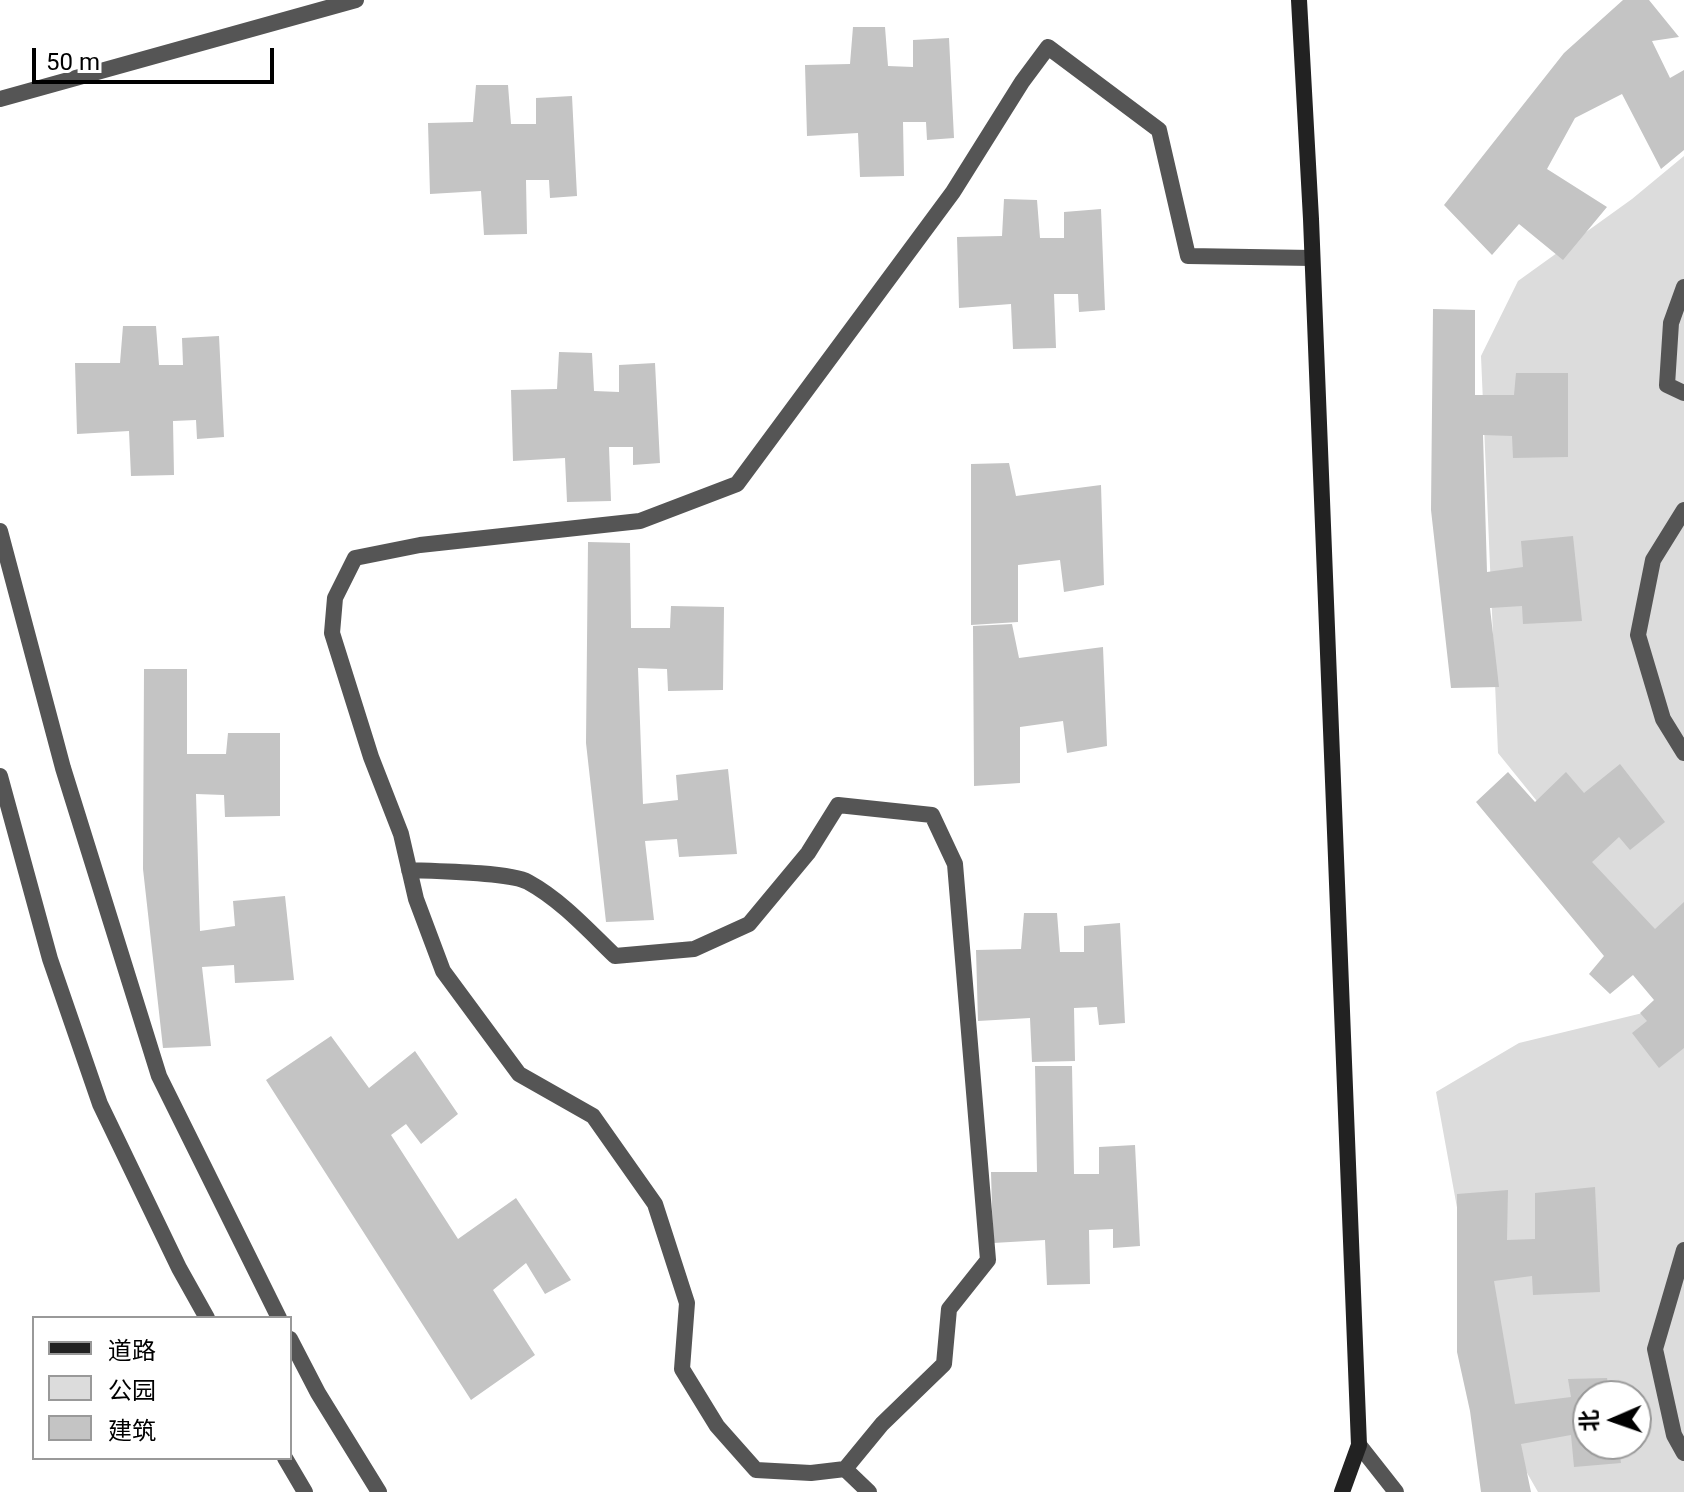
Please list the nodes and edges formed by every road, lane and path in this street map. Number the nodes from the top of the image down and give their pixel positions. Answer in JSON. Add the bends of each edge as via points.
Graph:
{"nodes":[{"id":1,"x":356,"y":0,"type":"edge"},
{"id":2,"x":1299,"y":0,"type":"edge"},
{"id":3,"x":0,"y":99,"type":"edge"},
{"id":4,"x":1312,"y":258,"type":"junction"},
{"id":5,"x":1684,"y":287,"type":"edge"},
{"id":6,"x":1684,"y":393,"type":"edge"},
{"id":7,"x":1684,"y":510,"type":"edge"},
{"id":8,"x":0,"y":531,"type":"edge"},
{"id":9,"x":1684,"y":753,"type":"edge"},
{"id":10,"x":0,"y":776,"type":"edge"},
{"id":11,"x":409,"y":870,"type":"junction"},
{"id":12,"x":1684,"y":1250,"type":"edge"},
{"id":13,"x":206,"y":1316,"type":"edge"},
{"id":14,"x":278,"y":1316,"type":"edge"},
{"id":15,"x":292,"y":1343,"type":"edge"},
{"id":16,"x":1359,"y":1445,"type":"junction"},
{"id":17,"x":1684,"y":1453,"type":"edge"},
{"id":18,"x":286,"y":1460,"type":"edge"},
{"id":19,"x":845,"y":1469,"type":"junction"},
{"id":20,"x":305,"y":1492,"type":"edge"},
{"id":21,"x":379,"y":1492,"type":"edge"},
{"id":22,"x":869,"y":1492,"type":"edge"},
{"id":23,"x":1342,"y":1492,"type":"edge"},
{"id":24,"x":1396,"y":1492,"type":"edge"}],
"edges":[{"from":1,"to":3,"type":"street"},
{"from":2,"to":4,"type":"main road"},
{"from":4,"to":11,"type":"street","via":[[1188,256],[1159,130],[1048,47],[953,192],[737,484],[640,521],[420,545],[355,558],[335,598],[332,633]]},
{"from":4,"to":16,"type":"main road"},
{"from":5,"to":6,"type":"street","via":[[1671,323],[1667,385]]},
{"from":7,"to":9,"type":"street","via":[[1653,560],[1638,635],[1663,719]]},
{"from":8,"to":14,"type":"street","via":[[63,768],[159,1076]]},
{"from":10,"to":13,"type":"street","via":[[50,959],[100,1104]]},
{"from":11,"to":19,"type":"street","via":[[443,971],[519,1074],[593,1116],[655,1204],[687,1303],[682,1369],[717,1426],[756,1470]]},
{"from":11,"to":19,"type":"street","via":[[526,881],[569,912],[615,956],[694,949],[749,924],[808,853],[838,805],[932,815],[955,864],[988,1260],[949,1309],[944,1364]]},
{"from":12,"to":17,"type":"street","via":[[1655,1349],[1674,1435]]},
{"from":15,"to":21,"type":"street"},
{"from":16,"to":23,"type":"main road"},
{"from":16,"to":24,"type":"street"},
{"from":18,"to":20,"type":"street"},
{"from":19,"to":22,"type":"street"}]}
